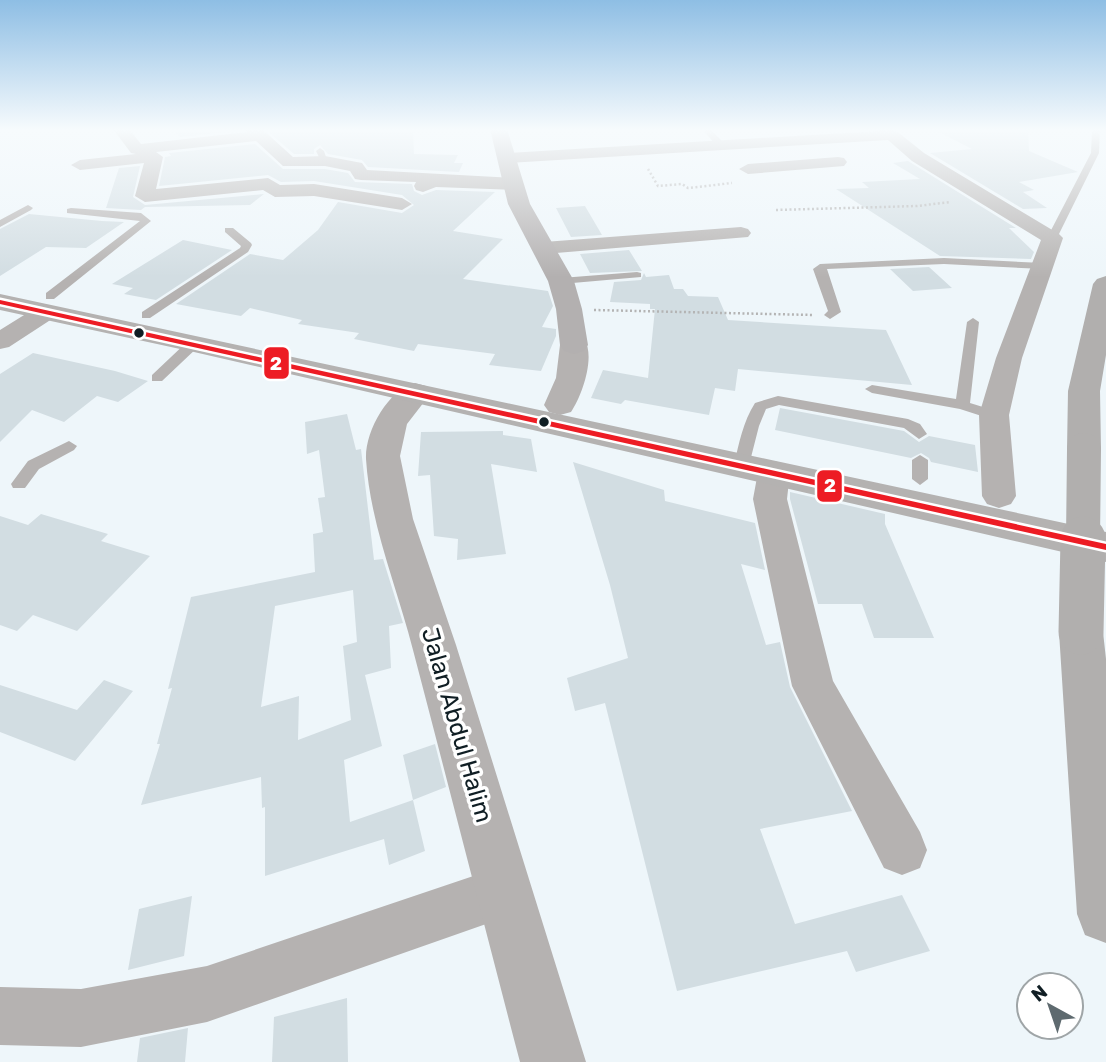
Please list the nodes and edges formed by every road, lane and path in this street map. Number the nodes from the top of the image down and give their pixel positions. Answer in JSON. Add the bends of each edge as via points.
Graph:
{"nodes":[{"id":1,"x":149,"y":179,"type":"edge"},
{"id":2,"x":436,"y":179,"type":"edge"},
{"id":3,"x":513,"y":179,"type":"edge"},
{"id":4,"x":654,"y":179,"type":"edge"},
{"id":5,"x":953,"y":179,"type":"edge"},
{"id":6,"x":1082,"y":179,"type":"edge"},
{"id":7,"x":443,"y":181,"type":"junction"},
{"id":8,"x":514,"y":184,"type":"junction"},
{"id":9,"x":725,"y":184,"type":"dead end"},
{"id":10,"x":983,"y":197,"type":"junction"},
{"id":11,"x":402,"y":204,"type":"junction"},
{"id":12,"x":28,"y":208,"type":"dead end"},
{"id":13,"x":776,"y":210,"type":"dead end"},
{"id":14,"x":71,"y":211,"type":"dead end"},
{"id":15,"x":380,"y":222,"type":"dead end"},
{"id":16,"x":0,"y":225,"type":"edge"},
{"id":17,"x":229,"y":230,"type":"dead end"},
{"id":18,"x":741,"y":233,"type":"dead end"},
{"id":19,"x":1052,"y":237,"type":"junction"},
{"id":20,"x":544,"y":248,"type":"junction"},
{"id":21,"x":1043,"y":266,"type":"junction"},
{"id":22,"x":637,"y":275,"type":"dead end"},
{"id":23,"x":561,"y":281,"type":"junction"},
{"id":24,"x":1106,"y":284,"type":"edge"},
{"id":25,"x":0,"y":286,"type":"edge"},
{"id":26,"x":0,"y":302,"type":"edge"},
{"id":27,"x":48,"y":304,"type":"junction"},
{"id":28,"x":569,"y":309,"type":"junction"},
{"id":29,"x":146,"y":315,"type":"junction"},
{"id":30,"x":830,"y":315,"type":"joint"},
{"id":31,"x":973,"y":322,"type":"dead end"},
{"id":32,"x":0,"y":341,"type":"edge"},
{"id":33,"x":194,"y":343,"type":"junction"},
{"id":34,"x":574,"y":345,"type":"joint"},
{"id":35,"x":157,"y":378,"type":"dead end"},
{"id":36,"x":872,"y":389,"type":"dead end"},
{"id":37,"x":415,"y":393,"type":"junction"},
{"id":38,"x":560,"y":405,"type":"junction"},
{"id":39,"x":962,"y":405,"type":"junction"},
{"id":40,"x":994,"y":415,"type":"junction"},
{"id":41,"x":919,"y":434,"type":"dead end"},
{"id":42,"x":69,"y":446,"type":"dead end"},
{"id":43,"x":758,"y":469,"type":"junction"},
{"id":44,"x":19,"y":484,"type":"dead end"},
{"id":45,"x":999,"y":496,"type":"junction"},
{"id":46,"x":1106,"y":519,"type":"edge"},
{"id":47,"x":1106,"y":547,"type":"edge"},
{"id":48,"x":902,"y":850,"type":"dead end"},
{"id":49,"x":506,"y":891,"type":"junction"},
{"id":50,"x":1106,"y":914,"type":"edge"},
{"id":51,"x":0,"y":1016,"type":"edge"},
{"id":52,"x":553,"y":1062,"type":"edge"}],
"edges":[{"from":1,"to":11,"type":"street","via":[[145,196],[268,184],[275,191],[314,190]]},
{"from":2,"to":7,"type":"street"},
{"from":3,"to":8,"type":"main road"},
{"from":4,"to":9,"type":"path","via":[[657,186]]},
{"from":5,"to":10,"type":"street"},
{"from":6,"to":19,"type":"lane"},
{"from":7,"to":8,"type":"street"},
{"from":7,"to":11,"type":"street","via":[[428,182]]},
{"from":8,"to":20,"type":"main road","via":[[528,224]]},
{"from":10,"to":13,"type":"path","via":[[917,206]]},
{"from":10,"to":19,"type":"street"},
{"from":11,"to":15,"type":"street"},
{"from":12,"to":16,"type":"lane"},
{"from":14,"to":27,"type":"lane","via":[[141,216],[146,221]]},
{"from":17,"to":29,"type":"lane","via":[[247,244],[244,250]]},
{"from":18,"to":20,"type":"street"},
{"from":19,"to":21,"type":"street"},
{"from":20,"to":23,"type":"main road"},
{"from":21,"to":30,"type":"lane","via":[[944,261],[824,266],[819,269],[835,312]]},
{"from":21,"to":40,"type":"street","via":[[1009,358]]},
{"from":22,"to":23,"type":"lane"},
{"from":23,"to":28,"type":"main road"},
{"from":24,"to":50,"type":"highway","bridge":true,"via":[[1084,391],[1081,632]]},
{"from":25,"to":27,"type":"highway"},
{"from":26,"to":27,"type":"highway"},
{"from":27,"to":29,"type":"highway"},
{"from":27,"to":32,"type":"street"},
{"from":27,"to":33,"type":"highway"},
{"from":28,"to":30,"type":"path"},
{"from":28,"to":34,"type":"main road"},
{"from":29,"to":38,"type":"highway"},
{"from":31,"to":39,"type":"lane"},
{"from":33,"to":35,"type":"lane"},
{"from":33,"to":37,"type":"highway"},
{"from":34,"to":38,"type":"street","via":[[571,378]]},
{"from":36,"to":39,"type":"lane"},
{"from":37,"to":43,"type":"highway"},
{"from":37,"to":49,"type":"street","name":"Jalan Abdul Halim","via":[[391,422],[383,456],[394,519]]},
{"from":38,"to":43,"type":"highway"},
{"from":39,"to":40,"type":"lane"},
{"from":40,"to":45,"type":"street"},
{"from":41,"to":43,"type":"lane","via":[[908,425],[778,400],[760,406]]},
{"from":42,"to":44,"type":"lane","via":[[34,463]]},
{"from":43,"to":45,"type":"highway","via":[[920,470]]},
{"from":43,"to":47,"type":"highway"},
{"from":43,"to":48,"type":"street","via":[[813,686]]},
{"from":45,"to":46,"type":"highway"},
{"from":49,"to":51,"type":"street","via":[[207,994],[81,1018]]},
{"from":49,"to":52,"type":"street","name":"Jalan Abdul Halim"}]}
